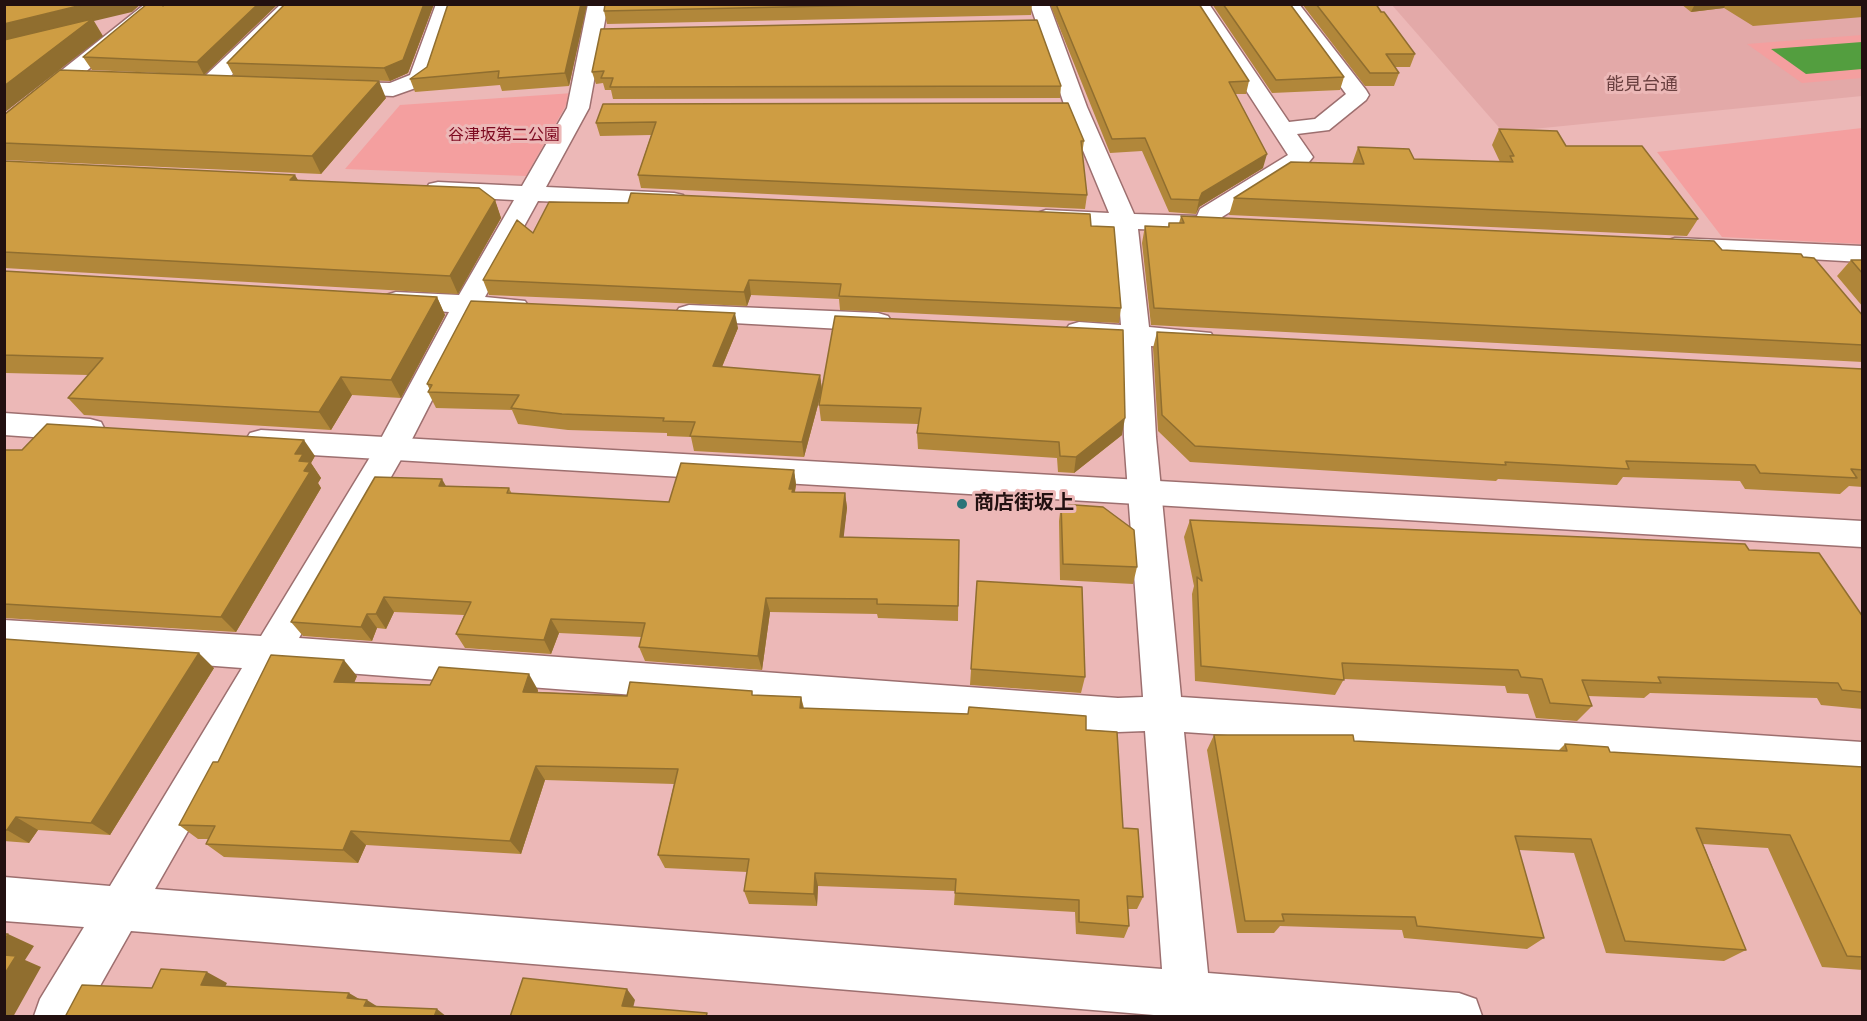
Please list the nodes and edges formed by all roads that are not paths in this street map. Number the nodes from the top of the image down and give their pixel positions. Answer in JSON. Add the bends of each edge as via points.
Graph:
{"nodes":[{"id":1,"x":158,"y":4,"type":"edge"},
{"id":2,"x":293,"y":4,"type":"edge"},
{"id":3,"x":446,"y":4,"type":"edge"},
{"id":4,"x":1199,"y":4,"type":"edge"},
{"id":5,"x":1289,"y":4,"type":"edge"},
{"id":6,"x":1036,"y":17,"type":"edge"},
{"id":7,"x":141,"y":18,"type":"junction"},
{"id":8,"x":600,"y":23,"type":"edge"},
{"id":9,"x":96,"y":29,"type":"dead end"},
{"id":10,"x":68,"y":78,"type":"junction"},
{"id":11,"x":104,"y":79,"type":"edge"},
{"id":12,"x":188,"y":81,"type":"edge"},
{"id":13,"x":212,"y":82,"type":"junction"},
{"id":14,"x":235,"y":83,"type":"edge"},
{"id":15,"x":314,"y":87,"type":"edge"},
{"id":16,"x":4,"y":128,"type":"edge"},
{"id":17,"x":1283,"y":129,"type":"junction"},
{"id":18,"x":412,"y":187,"type":"edge"},
{"id":19,"x":532,"y":193,"type":"junction"},
{"id":20,"x":698,"y":201,"type":"edge"},
{"id":21,"x":1020,"y":217,"type":"edge"},
{"id":22,"x":1125,"y":221,"type":"junction"},
{"id":23,"x":1647,"y":244,"type":"edge"},
{"id":24,"x":1800,"y":251,"type":"junction"},
{"id":25,"x":1863,"y":254,"type":"edge"},
{"id":26,"x":1821,"y":277,"type":"edge"},
{"id":27,"x":372,"y":299,"type":"edge"},
{"id":28,"x":467,"y":305,"type":"junction"},
{"id":29,"x":539,"y":308,"type":"edge"},
{"id":30,"x":659,"y":313,"type":"edge"},
{"id":31,"x":899,"y":323,"type":"edge"},
{"id":32,"x":1055,"y":330,"type":"edge"},
{"id":33,"x":1137,"y":336,"type":"junction"},
{"id":34,"x":1228,"y":341,"type":"edge"},
{"id":35,"x":4,"y":424,"type":"edge"},
{"id":36,"x":124,"y":432,"type":"edge"},
{"id":37,"x":232,"y":439,"type":"edge"},
{"id":38,"x":391,"y":449,"type":"junction"},
{"id":39,"x":1146,"y":494,"type":"junction"},
{"id":40,"x":1863,"y":534,"type":"edge"},
{"id":41,"x":4,"y":635,"type":"edge"},
{"id":42,"x":273,"y":652,"type":"junction"},
{"id":43,"x":1164,"y":712,"type":"junction"},
{"id":44,"x":1863,"y":760,"type":"edge"},
{"id":45,"x":4,"y":899,"type":"edge"},
{"id":46,"x":120,"y":910,"type":"junction"},
{"id":47,"x":1188,"y":1005,"type":"edge"},
{"id":48,"x":57,"y":1017,"type":"edge"},
{"id":49,"x":1459,"y":1017,"type":"edge"}],
"edges":[{"from":1,"to":7,"type":"street"},
{"from":2,"to":13,"type":"street"},
{"from":3,"to":15,"type":"street","via":[[419,79],[393,90]]},
{"from":4,"to":17,"type":"street"},
{"from":5,"to":17,"type":"street","via":[[1358,95],[1321,125]]},
{"from":6,"to":22,"type":"street","via":[[1064,107]]},
{"from":7,"to":9,"type":"street"},
{"from":7,"to":10,"type":"street"},
{"from":8,"to":19,"type":"street","via":[[590,108]]},
{"from":10,"to":11,"type":"street"},
{"from":10,"to":16,"type":"street"},
{"from":12,"to":13,"type":"street"},
{"from":13,"to":14,"type":"street"},
{"from":17,"to":22,"type":"street","via":[[1301,157],[1209,214],[1223,225]]},
{"from":18,"to":19,"type":"street"},
{"from":19,"to":20,"type":"street"},
{"from":19,"to":28,"type":"street"},
{"from":21,"to":22,"type":"street"},
{"from":22,"to":33,"type":"street"},
{"from":23,"to":24,"type":"street"},
{"from":24,"to":25,"type":"street"},
{"from":24,"to":26,"type":"street"},
{"from":27,"to":28,"type":"street"},
{"from":28,"to":29,"type":"street"},
{"from":28,"to":38,"type":"street"},
{"from":30,"to":31,"type":"street"},
{"from":32,"to":33,"type":"street"},
{"from":33,"to":34,"type":"street"},
{"from":33,"to":39,"type":"street"},
{"from":35,"to":36,"type":"street"},
{"from":37,"to":38,"type":"street"},
{"from":38,"to":39,"type":"street"},
{"from":38,"to":42,"type":"street"},
{"from":39,"to":40,"type":"street"},
{"from":39,"to":43,"type":"street"},
{"from":41,"to":42,"type":"street"},
{"from":42,"to":43,"type":"street","via":[[1106,714]]},
{"from":42,"to":46,"type":"street"},
{"from":43,"to":44,"type":"street"},
{"from":43,"to":47,"type":"street"},
{"from":45,"to":46,"type":"street"},
{"from":46,"to":47,"type":"street"},
{"from":46,"to":48,"type":"street"},
{"from":47,"to":49,"type":"street"}]}
